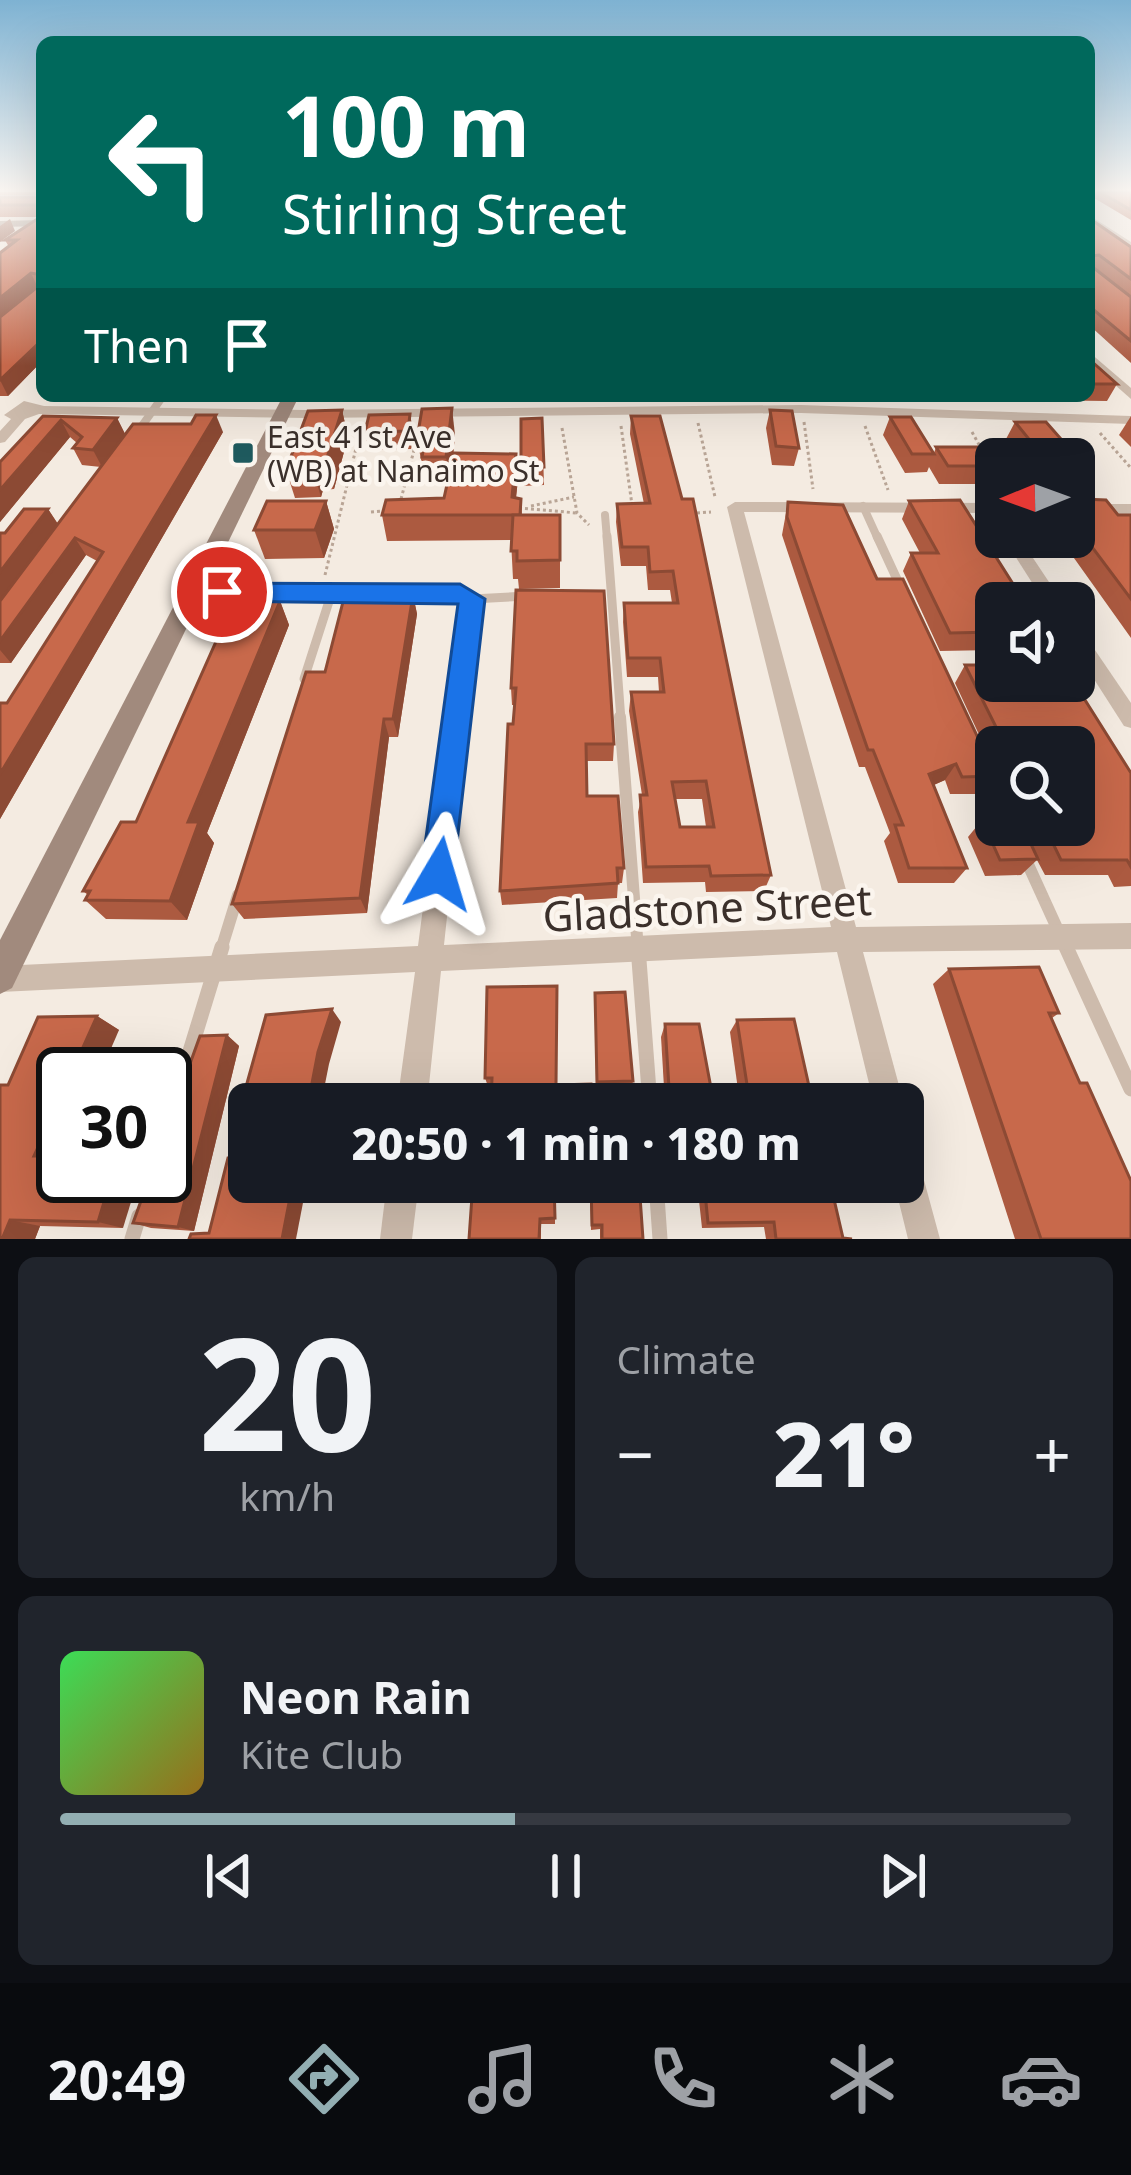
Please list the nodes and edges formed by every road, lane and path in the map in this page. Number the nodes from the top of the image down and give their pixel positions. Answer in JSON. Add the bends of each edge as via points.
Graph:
{"nodes":[{"id":1,"x":1095,"y":362,"type":"edge"},
{"id":2,"x":1131,"y":395,"type":"edge"},
{"id":3,"x":159,"y":402,"type":"edge"},
{"id":4,"x":38,"y":403,"type":"edge"},
{"id":5,"x":287,"y":405,"type":"edge"},
{"id":6,"x":151,"y":411,"type":"junction"},
{"id":7,"x":11,"y":412,"type":"edge"},
{"id":8,"x":802,"y":413,"type":"dead end"},
{"id":9,"x":561,"y":418,"type":"dead end"},
{"id":10,"x":620,"y":418,"type":"dead end"},
{"id":11,"x":697,"y":418,"type":"dead end"},
{"id":12,"x":863,"y":420,"type":"dead end"},
{"id":13,"x":1131,"y":420,"type":"edge"},
{"id":14,"x":362,"y":421,"type":"edge"},
{"id":15,"x":967,"y":424,"type":"dead end"},
{"id":16,"x":1096,"y":429,"type":"dead end"},
{"id":17,"x":419,"y":431,"type":"edge"},
{"id":18,"x":975,"y":438,"type":"edge"},
{"id":19,"x":0,"y":439,"type":"edge"},
{"id":20,"x":129,"y":443,"type":"edge"},
{"id":21,"x":1131,"y":468,"type":"edge"},
{"id":22,"x":577,"y":496,"type":"junction"},
{"id":23,"x":813,"y":497,"type":"dead end"},
{"id":24,"x":892,"y":497,"type":"dead end"},
{"id":25,"x":720,"y":505,"type":"junction"},
{"id":26,"x":863,"y":506,"type":"junction"},
{"id":27,"x":502,"y":508,"type":"edge"},
{"id":28,"x":523,"y":508,"type":"junction"},
{"id":29,"x":975,"y":509,"type":"edge"},
{"id":30,"x":1095,"y":511,"type":"edge"},
{"id":31,"x":371,"y":512,"type":"dead end"},
{"id":32,"x":577,"y":513,"type":"junction"},
{"id":33,"x":692,"y":513,"type":"edge"},
{"id":34,"x":1128,"y":513,"type":"edge"},
{"id":35,"x":605,"y":515,"type":"joint"},
{"id":36,"x":607,"y":534,"type":"junction"},
{"id":37,"x":328,"y":585,"type":"junction"},
{"id":38,"x":195,"y":592,"type":"junction"},
{"id":39,"x":542,"y":596,"type":"edge"},
{"id":40,"x":588,"y":596,"type":"edge"},
{"id":41,"x":611,"y":596,"type":"junction"},
{"id":42,"x":472,"y":599,"type":"junction"},
{"id":43,"x":910,"y":609,"type":"edge"},
{"id":44,"x":1095,"y":665,"type":"edge"},
{"id":45,"x":299,"y":697,"type":"edge"},
{"id":46,"x":1131,"y":720,"type":"edge"},
{"id":47,"x":1019,"y":846,"type":"edge"},
{"id":48,"x":243,"y":879,"type":"edge"},
{"id":49,"x":1061,"y":936,"type":"junction"},
{"id":50,"x":1131,"y":937,"type":"edge"},
{"id":51,"x":845,"y":938,"type":"junction"},
{"id":52,"x":640,"y":947,"type":"junction"},
{"id":53,"x":429,"y":960,"type":"junction"},
{"id":54,"x":215,"y":970,"type":"junction"},
{"id":55,"x":0,"y":978,"type":"edge"},
{"id":56,"x":191,"y":1047,"type":"edge"},
{"id":57,"x":414,"y":1083,"type":"edge"},
{"id":58,"x":649,"y":1083,"type":"edge"},
{"id":59,"x":883,"y":1083,"type":"edge"},
{"id":60,"x":1131,"y":1089,"type":"edge"},
{"id":61,"x":143,"y":1203,"type":"edge"},
{"id":62,"x":400,"y":1203,"type":"edge"},
{"id":63,"x":657,"y":1203,"type":"edge"},
{"id":64,"x":915,"y":1203,"type":"edge"},
{"id":65,"x":132,"y":1239,"type":"edge"},
{"id":66,"x":396,"y":1239,"type":"edge"},
{"id":67,"x":660,"y":1239,"type":"edge"},
{"id":68,"x":924,"y":1239,"type":"edge"}],
"edges":[{"from":1,"to":2,"type":"street"},
{"from":3,"to":6,"type":"lane"},
{"from":4,"to":6,"type":"street"},
{"from":4,"to":7,"type":"street"},
{"from":5,"to":6,"type":"street"},
{"from":5,"to":13,"type":"street"},
{"from":5,"to":38,"type":"main road"},
{"from":6,"to":20,"type":"lane"},
{"from":7,"to":19,"type":"street"},
{"from":8,"to":23,"type":"path"},
{"from":9,"to":22,"type":"path"},
{"from":10,"to":35,"type":"path","via":[[634,514]]},
{"from":11,"to":25,"type":"path"},
{"from":12,"to":24,"type":"path"},
{"from":14,"to":37,"type":"path"},
{"from":15,"to":18,"type":"path"},
{"from":16,"to":21,"type":"path"},
{"from":17,"to":31,"type":"path","via":[[399,511]]},
{"from":22,"to":28,"type":"path"},
{"from":22,"to":32,"type":"path"},
{"from":25,"to":26,"type":"street"},
{"from":25,"to":33,"type":"path"},
{"from":25,"to":51,"type":"street"},
{"from":26,"to":29,"type":"street"},
{"from":26,"to":43,"type":"lane"},
{"from":27,"to":28,"type":"path"},
{"from":28,"to":32,"type":"path"},
{"from":30,"to":34,"type":"street"},
{"from":32,"to":36,"type":"path"},
{"from":35,"to":36,"type":"lane"},
{"from":36,"to":41,"type":"lane"},
{"from":37,"to":38,"type":"street"},
{"from":37,"to":42,"type":"street"},
{"from":37,"to":45,"type":"lane"},
{"from":38,"to":55,"type":"main road"},
{"from":39,"to":42,"type":"lane"},
{"from":40,"to":41,"type":"lane"},
{"from":41,"to":52,"type":"lane"},
{"from":42,"to":53,"type":"street"},
{"from":44,"to":46,"type":"street"},
{"from":47,"to":49,"type":"lane"},
{"from":48,"to":54,"type":"lane"},
{"from":49,"to":50,"type":"street","name":"Gladstone Street"},
{"from":49,"to":51,"type":"street","name":"Gladstone Street"},
{"from":49,"to":60,"type":"lane"},
{"from":51,"to":52,"type":"street","name":"Gladstone Street"},
{"from":51,"to":59,"type":"street"},
{"from":52,"to":53,"type":"street","name":"Gladstone Street"},
{"from":52,"to":58,"type":"lane"},
{"from":53,"to":54,"type":"street","name":"Gladstone Street"},
{"from":53,"to":57,"type":"street"},
{"from":54,"to":55,"type":"street","name":"Gladstone Street"},
{"from":54,"to":56,"type":"lane"},
{"from":61,"to":65,"type":"lane"},
{"from":62,"to":66,"type":"street"},
{"from":63,"to":67,"type":"lane"},
{"from":64,"to":68,"type":"street"}]}
